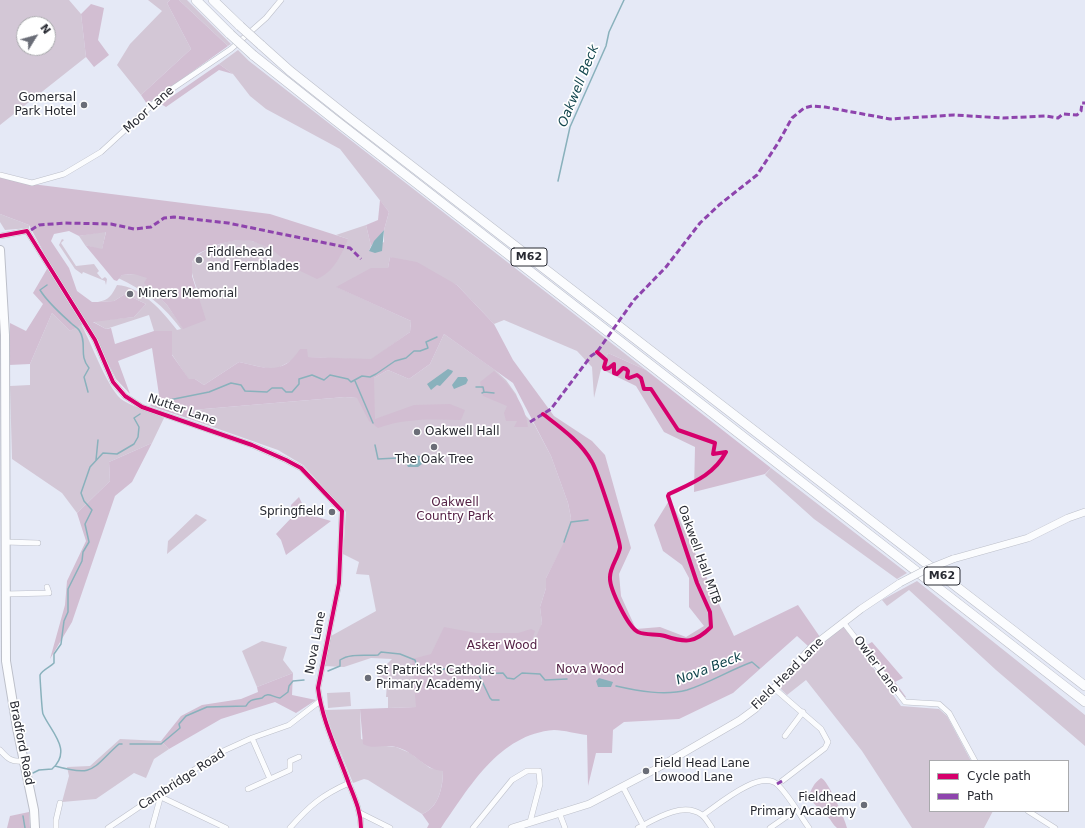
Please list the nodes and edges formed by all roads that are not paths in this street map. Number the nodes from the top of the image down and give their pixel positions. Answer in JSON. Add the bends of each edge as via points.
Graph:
{"nodes":[{"id":1,"x":196,"y":0,"type":"edge"},
{"id":2,"x":213,"y":0,"type":"edge"},
{"id":3,"x":281,"y":0,"type":"edge"},
{"id":4,"x":0,"y":175,"type":"edge"},
{"id":5,"x":0,"y":236,"type":"edge"},
{"id":6,"x":0,"y":250,"type":"edge"},
{"id":7,"x":1,"y":265,"type":"edge"},
{"id":8,"x":3,"y":444,"type":"edge"},
{"id":9,"x":336,"y":505,"type":"joint"},
{"id":10,"x":1085,"y":512,"type":"edge"},
{"id":11,"x":2,"y":524,"type":"edge"},
{"id":12,"x":5,"y":542,"type":"junction"},
{"id":13,"x":38,"y":543,"type":"dead end"},
{"id":14,"x":47,"y":587,"type":"dead end"},
{"id":15,"x":5,"y":594,"type":"junction"},
{"id":16,"x":844,"y":622,"type":"junction"},
{"id":17,"x":1085,"y":686,"type":"edge"},
{"id":18,"x":775,"y":689,"type":"junction"},
{"id":19,"x":320,"y":701,"type":"junction"},
{"id":20,"x":1085,"y":702,"type":"edge"},
{"id":21,"x":803,"y":712,"type":"junction"},
{"id":22,"x":785,"y":736,"type":"dead end"},
{"id":23,"x":252,"y":738,"type":"junction"},
{"id":24,"x":0,"y":750,"type":"edge"},
{"id":25,"x":299,"y":756,"type":"dead end"},
{"id":26,"x":974,"y":760,"type":"edge"},
{"id":27,"x":24,"y":761,"type":"junction"},
{"id":28,"x":270,"y":778,"type":"junction"},
{"id":29,"x":782,"y":780,"type":"dead end"},
{"id":30,"x":349,"y":783,"type":"junction"},
{"id":31,"x":623,"y":787,"type":"junction"},
{"id":32,"x":248,"y":789,"type":"dead end"},
{"id":33,"x":161,"y":794,"type":"junction"},
{"id":34,"x":60,"y":803,"type":"dead end"},
{"id":35,"x":796,"y":810,"type":"junction"},
{"id":36,"x":559,"y":812,"type":"junction"},
{"id":37,"x":1030,"y":812,"type":"edge"},
{"id":38,"x":360,"y":813,"type":"junction"},
{"id":39,"x":703,"y":815,"type":"junction"},
{"id":40,"x":530,"y":822,"type":"junction"},
{"id":41,"x":641,"y":827,"type":"edge"},
{"id":42,"x":35,"y":828,"type":"edge"},
{"id":43,"x":56,"y":828,"type":"edge"},
{"id":44,"x":108,"y":828,"type":"edge"},
{"id":45,"x":152,"y":828,"type":"edge"},
{"id":46,"x":226,"y":828,"type":"edge"},
{"id":47,"x":290,"y":828,"type":"edge"},
{"id":48,"x":361,"y":828,"type":"edge"},
{"id":49,"x":390,"y":828,"type":"edge"},
{"id":50,"x":473,"y":828,"type":"edge"},
{"id":51,"x":512,"y":828,"type":"edge"},
{"id":52,"x":565,"y":828,"type":"edge"},
{"id":53,"x":712,"y":828,"type":"edge"},
{"id":54,"x":770,"y":828,"type":"edge"},
{"id":55,"x":809,"y":828,"type":"edge"},
{"id":56,"x":1055,"y":828,"type":"edge"}],
"edges":[{"from":1,"to":20,"type":"highway","number":"M62","bridge":true,"via":[[253,55],[341,125]]},
{"from":2,"to":17,"type":"highway","number":"M62","bridge":true,"via":[[290,71],[348,117]]},
{"from":3,"to":4,"type":"street","name":"Moor Lane","via":[[266,18],[231,49],[163,95],[100,152],[64,174],[32,183]]},
{"from":5,"to":9,"type":"street","name":"Nutter Lane","via":[[27,232],[95,340],[113,382],[125,396],[142,407],[252,445],[286,460],[301,468]]},
{"from":6,"to":7,"type":"main road","name":"Bradford Road"},
{"from":7,"to":8,"type":"main road","name":"Bradford Road"},
{"from":8,"to":11,"type":"main road","name":"Bradford Road"},
{"from":9,"to":19,"type":"street","name":"Nova Lane","via":[[343,514],[339,583],[319,683]]},
{"from":10,"to":16,"type":"main road","name":"Field Head Lane","bridge":true,"via":[[1028,538],[923,570]]},
{"from":11,"to":12,"type":"main road","name":"Bradford Road"},
{"from":12,"to":13,"type":"street"},
{"from":12,"to":15,"type":"main road","name":"Bradford Road"},
{"from":14,"to":15,"type":"street","via":[[49,593]]},
{"from":15,"to":27,"type":"main road","name":"Bradford Road","via":[[6,661]]},
{"from":16,"to":18,"type":"main road","name":"Field Head Lane","via":[[809,650]]},
{"from":16,"to":26,"type":"street","name":"Owler Lane","via":[[905,702],[939,704],[949,713]]},
{"from":18,"to":21,"type":"street"},
{"from":18,"to":31,"type":"main road","name":"Field Head Lane","via":[[740,720]]},
{"from":19,"to":23,"type":"street","name":"Cambridge Road","via":[[289,725]]},
{"from":19,"to":30,"type":"street","name":"Nova Lane"},
{"from":21,"to":22,"type":"street"},
{"from":21,"to":29,"type":"street","via":[[822,729],[828,742],[825,748]]},
{"from":23,"to":28,"type":"street"},
{"from":23,"to":33,"type":"street","name":"Cambridge Road","via":[[219,753]]},
{"from":24,"to":27,"type":"street","via":[[14,762]]},
{"from":25,"to":28,"type":"street","via":[[290,760],[290,770]]},
{"from":27,"to":42,"type":"main road","name":"Bradford Road"},
{"from":28,"to":32,"type":"street"},
{"from":30,"to":38,"type":"street","name":"Nova Lane"},
{"from":30,"to":47,"type":"street","via":[[307,808]]},
{"from":31,"to":36,"type":"main road","name":"Field Head Lane","via":[[589,804]]},
{"from":31,"to":41,"type":"street"},
{"from":33,"to":44,"type":"street","name":"Cambridge Road"},
{"from":33,"to":45,"type":"street"},
{"from":33,"to":46,"type":"street"},
{"from":34,"to":43,"type":"street"},
{"from":35,"to":39,"type":"street","via":[[777,784],[766,779],[753,782]]},
{"from":35,"to":54,"type":"street"},
{"from":35,"to":55,"type":"street"},
{"from":36,"to":40,"type":"main road","name":"Field Head Lane"},
{"from":36,"to":52,"type":"street"},
{"from":37,"to":56,"type":"street"},
{"from":38,"to":48,"type":"street","name":"Nova Lane"},
{"from":38,"to":49,"type":"street"},
{"from":39,"to":41,"type":"street","via":[[687,810],[676,811]]},
{"from":39,"to":53,"type":"street"},
{"from":40,"to":50,"type":"street","via":[[540,784],[539,771],[527,771],[512,780]]},
{"from":40,"to":51,"type":"main road","name":"Field Head Lane"}]}
